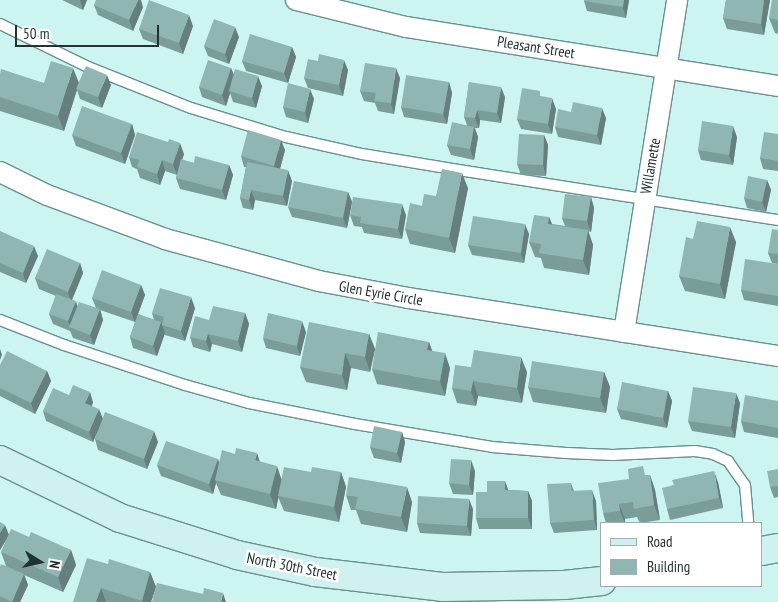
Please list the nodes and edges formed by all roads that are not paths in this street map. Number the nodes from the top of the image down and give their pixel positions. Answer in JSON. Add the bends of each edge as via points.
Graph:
{"nodes":[{"id":1,"x":296,"y":0,"type":"edge"},
{"id":2,"x":677,"y":0,"type":"edge"},
{"id":3,"x":0,"y":24,"type":"edge"},
{"id":4,"x":667,"y":68,"type":"junction"},
{"id":5,"x":778,"y":86,"type":"edge"},
{"id":6,"x":0,"y":172,"type":"edge"},
{"id":7,"x":645,"y":198,"type":"junction"},
{"id":8,"x":778,"y":220,"type":"edge"},
{"id":9,"x":0,"y":320,"type":"edge"},
{"id":10,"x":624,"y":332,"type":"junction"},
{"id":11,"x":778,"y":356,"type":"edge"},
{"id":12,"x":0,"y":460,"type":"edge"},
{"id":13,"x":748,"y":522,"type":"edge"},
{"id":14,"x":778,"y":548,"type":"edge"},
{"id":15,"x":763,"y":551,"type":"edge"},
{"id":16,"x":600,"y":581,"type":"edge"}],
"edges":[{"from":1,"to":4,"type":"street","name":"Pleasant Street","via":[[406,27]]},
{"from":2,"to":4,"type":"street","name":"Willamette"},
{"from":3,"to":7,"type":"lane","via":[[88,67],[192,108],[286,136],[362,154]]},
{"from":4,"to":5,"type":"street","name":"Pleasant Street"},
{"from":4,"to":7,"type":"street","name":"Willamette"},
{"from":6,"to":10,"type":"street","name":"Glen Eyrie Circle","via":[[46,195],[165,240],[266,268],[408,298]]},
{"from":7,"to":8,"type":"lane"},
{"from":7,"to":10,"type":"street","name":"Willamette"},
{"from":9,"to":13,"type":"lane","via":[[185,385],[355,424],[492,447],[548,452],[695,451],[713,454],[728,461],[745,485]]},
{"from":10,"to":11,"type":"street","name":"Glen Eyrie Circle"},
{"from":12,"to":16,"type":"main road","name":"North 30th Street","via":[[120,518],[237,555],[315,572],[442,587]]},
{"from":14,"to":15,"type":"main road"}]}
